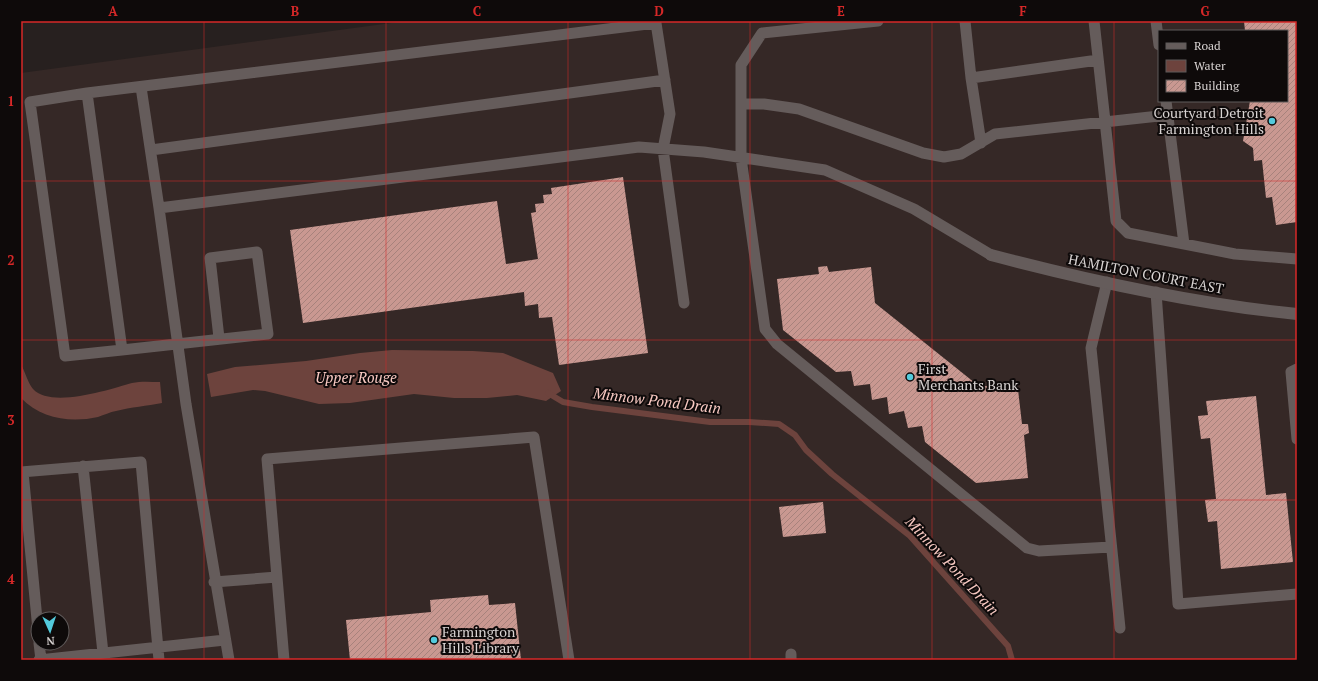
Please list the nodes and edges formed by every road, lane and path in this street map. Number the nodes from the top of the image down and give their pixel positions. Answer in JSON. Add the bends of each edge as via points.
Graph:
{"nodes":[{"id":1,"x":878,"y":21,"type":"edge"},
{"id":2,"x":965,"y":21,"type":"edge"},
{"id":3,"x":1094,"y":21,"type":"edge"},
{"id":4,"x":1156,"y":21,"type":"edge"},
{"id":5,"x":1158,"y":37,"type":"edge"},
{"id":6,"x":1098,"y":60,"type":"junction"},
{"id":7,"x":971,"y":78,"type":"junction"},
{"id":8,"x":665,"y":80,"type":"junction"},
{"id":9,"x":141,"y":87,"type":"junction"},
{"id":10,"x":87,"y":93,"type":"junction"},
{"id":11,"x":1166,"y":102,"type":"edge"},
{"id":12,"x":741,"y":104,"type":"junction"},
{"id":13,"x":1168,"y":116,"type":"junction"},
{"id":14,"x":1105,"y":123,"type":"junction"},
{"id":15,"x":981,"y":143,"type":"junction"},
{"id":16,"x":663,"y":149,"type":"junction"},
{"id":17,"x":151,"y":150,"type":"junction"},
{"id":18,"x":741,"y":158,"type":"junction"},
{"id":19,"x":159,"y":208,"type":"junction"},
{"id":20,"x":1184,"y":244,"type":"junction"},
{"id":21,"x":991,"y":256,"type":"joint"},
{"id":22,"x":1297,"y":259,"type":"edge"},
{"id":23,"x":1106,"y":282,"type":"junction"},
{"id":24,"x":1156,"y":292,"type":"junction"},
{"id":25,"x":684,"y":303,"type":"dead end"},
{"id":26,"x":1297,"y":314,"type":"edge"},
{"id":27,"x":219,"y":338,"type":"junction"},
{"id":28,"x":177,"y":343,"type":"junction"},
{"id":29,"x":122,"y":350,"type":"junction"},
{"id":30,"x":1297,"y":369,"type":"edge"},
{"id":31,"x":1297,"y":439,"type":"edge"},
{"id":32,"x":83,"y":466,"type":"junction"},
{"id":33,"x":22,"y":472,"type":"edge"},
{"id":34,"x":1111,"y":546,"type":"junction"},
{"id":35,"x":277,"y":577,"type":"junction"},
{"id":36,"x":214,"y":582,"type":"junction"},
{"id":37,"x":1297,"y":594,"type":"edge"},
{"id":38,"x":36,"y":611,"type":"edge"},
{"id":39,"x":1120,"y":628,"type":"dead end"},
{"id":40,"x":225,"y":640,"type":"junction"},
{"id":41,"x":158,"y":647,"type":"junction"},
{"id":42,"x":103,"y":653,"type":"junction"},
{"id":43,"x":40,"y":660,"type":"edge"},
{"id":44,"x":159,"y":660,"type":"edge"},
{"id":45,"x":229,"y":660,"type":"edge"},
{"id":46,"x":284,"y":660,"type":"edge"},
{"id":47,"x":569,"y":660,"type":"edge"}],
"edges":[{"from":1,"to":12,"type":"lane","via":[[762,33],[741,65]]},
{"from":2,"to":7,"type":"lane"},
{"from":3,"to":6,"type":"lane"},
{"from":4,"to":5,"type":"lane"},
{"from":6,"to":7,"type":"lane"},
{"from":6,"to":14,"type":"lane"},
{"from":7,"to":15,"type":"lane"},
{"from":8,"to":9,"type":"lane","via":[[656,23]]},
{"from":8,"to":16,"type":"lane","via":[[670,114]]},
{"from":8,"to":17,"type":"lane"},
{"from":9,"to":10,"type":"lane"},
{"from":9,"to":17,"type":"lane"},
{"from":10,"to":29,"type":"lane"},
{"from":10,"to":29,"type":"lane","via":[[30,102],[31,110],[65,356]]},
{"from":11,"to":13,"type":"lane"},
{"from":12,"to":15,"type":"lane","via":[[799,109],[923,154],[944,157],[960,154]]},
{"from":12,"to":18,"type":"lane"},
{"from":13,"to":14,"type":"lane"},
{"from":13,"to":20,"type":"lane"},
{"from":14,"to":15,"type":"lane","via":[[995,134]]},
{"from":14,"to":20,"type":"lane","via":[[1116,221],[1128,233]]},
{"from":16,"to":18,"type":"lane"},
{"from":16,"to":19,"type":"lane","via":[[639,147]]},
{"from":16,"to":25,"type":"lane"},
{"from":17,"to":19,"type":"lane"},
{"from":18,"to":21,"type":"lane","via":[[825,170],[914,209]]},
{"from":18,"to":34,"type":"lane","via":[[764,329],[777,344],[1027,548],[1039,551]]},
{"from":19,"to":28,"type":"lane"},
{"from":20,"to":22,"type":"lane","via":[[1235,254]]},
{"from":21,"to":23,"type":"street","name":"HAMILTON COURT EAST"},
{"from":23,"to":24,"type":"street","name":"HAMILTON COURT EAST"},
{"from":23,"to":34,"type":"lane","via":[[1091,348]]},
{"from":24,"to":26,"type":"street","name":"HAMILTON COURT EAST","via":[[1245,309]]},
{"from":24,"to":37,"type":"lane","via":[[1178,604]]},
{"from":27,"to":27,"type":"lane","via":[[268,334],[257,252],[210,258]]},
{"from":27,"to":28,"type":"lane"},
{"from":28,"to":29,"type":"lane"},
{"from":28,"to":36,"type":"lane"},
{"from":30,"to":31,"type":"lane","via":[[1291,372]]},
{"from":32,"to":33,"type":"lane"},
{"from":32,"to":41,"type":"lane","via":[[141,462]]},
{"from":32,"to":42,"type":"lane"},
{"from":33,"to":38,"type":"lane"},
{"from":34,"to":39,"type":"lane"},
{"from":35,"to":36,"type":"lane"},
{"from":35,"to":46,"type":"lane"},
{"from":35,"to":47,"type":"lane","via":[[268,459],[534,437]]},
{"from":36,"to":40,"type":"lane"},
{"from":40,"to":41,"type":"lane"},
{"from":40,"to":45,"type":"lane"},
{"from":41,"to":42,"type":"lane"},
{"from":41,"to":44,"type":"lane"},
{"from":42,"to":43,"type":"lane"}]}
